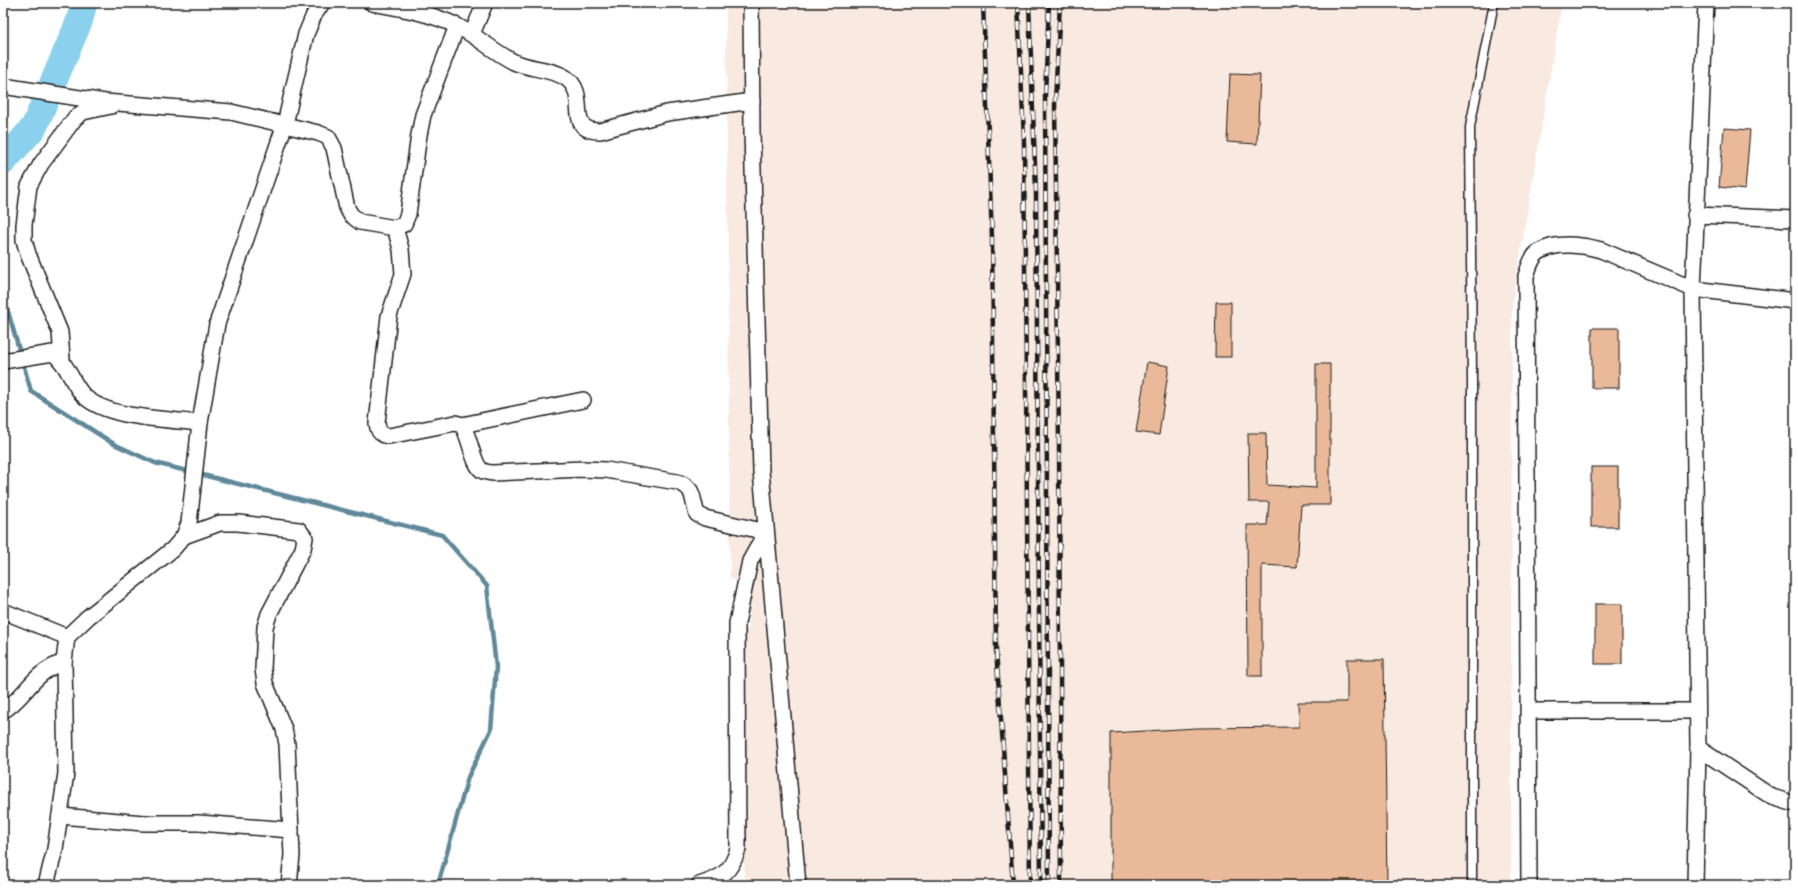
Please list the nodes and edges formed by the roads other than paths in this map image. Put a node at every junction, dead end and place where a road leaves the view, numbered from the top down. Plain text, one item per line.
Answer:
1 (322, 3) edge
2 (372, 3) edge
3 (485, 3) edge
4 (751, 3) edge
5 (1494, 3) edge
6 (1706, 3) edge
7 (457, 26) junction
8 (472, 34) junction
9 (3, 86) edge
10 (752, 101) junction
11 (122, 103) junction
12 (285, 124) junction
13 (1696, 215) junction
14 (1795, 219) edge
15 (395, 228) junction
16 (1693, 290) junction
17 (1795, 301) edge
18 (58, 356) junction
19 (3, 361) edge
20 (583, 400) dead end
21 (462, 425) junction
22 (200, 429) junction
23 (187, 529) junction
24 (766, 532) junction
25 (3, 610) edge
26 (67, 637) junction
27 (64, 662) junction
28 (3, 711) edge
29 (1529, 711) junction
30 (1697, 711) junction
31 (1698, 748) junction
32 (1795, 804) edge
33 (60, 816) junction
34 (291, 830) junction
35 (705, 884) edge
36 (46, 885) edge
37 (289, 885) edge
38 (798, 885) edge
39 (1472, 885) edge
40 (1529, 885) edge
41 (1695, 885) edge

1 - 12 street
2 - 7 street
3 - 8 street
4 - 10 street
5 - 39 lane
6 - 13 street
7 - 8 street
7 - 15 street
8 - 10 street
9 - 11 street
10 - 24 street
11 - 12 street
11 - 18 street
12 - 15 street
12 - 22 street
13 - 14 street
13 - 16 street
15 - 21 street
16 - 17 street
16 - 29 street
16 - 30 street
18 - 19 street
18 - 22 street
20 - 21 street
21 - 24 street
22 - 23 street
23 - 26 street
23 - 34 street
24 - 35 street
24 - 38 street
25 - 26 street
26 - 27 street
27 - 28 street
27 - 33 street
29 - 30 street
29 - 40 street
30 - 31 street
31 - 32 street
31 - 41 street
33 - 34 street
33 - 36 street
34 - 37 street

